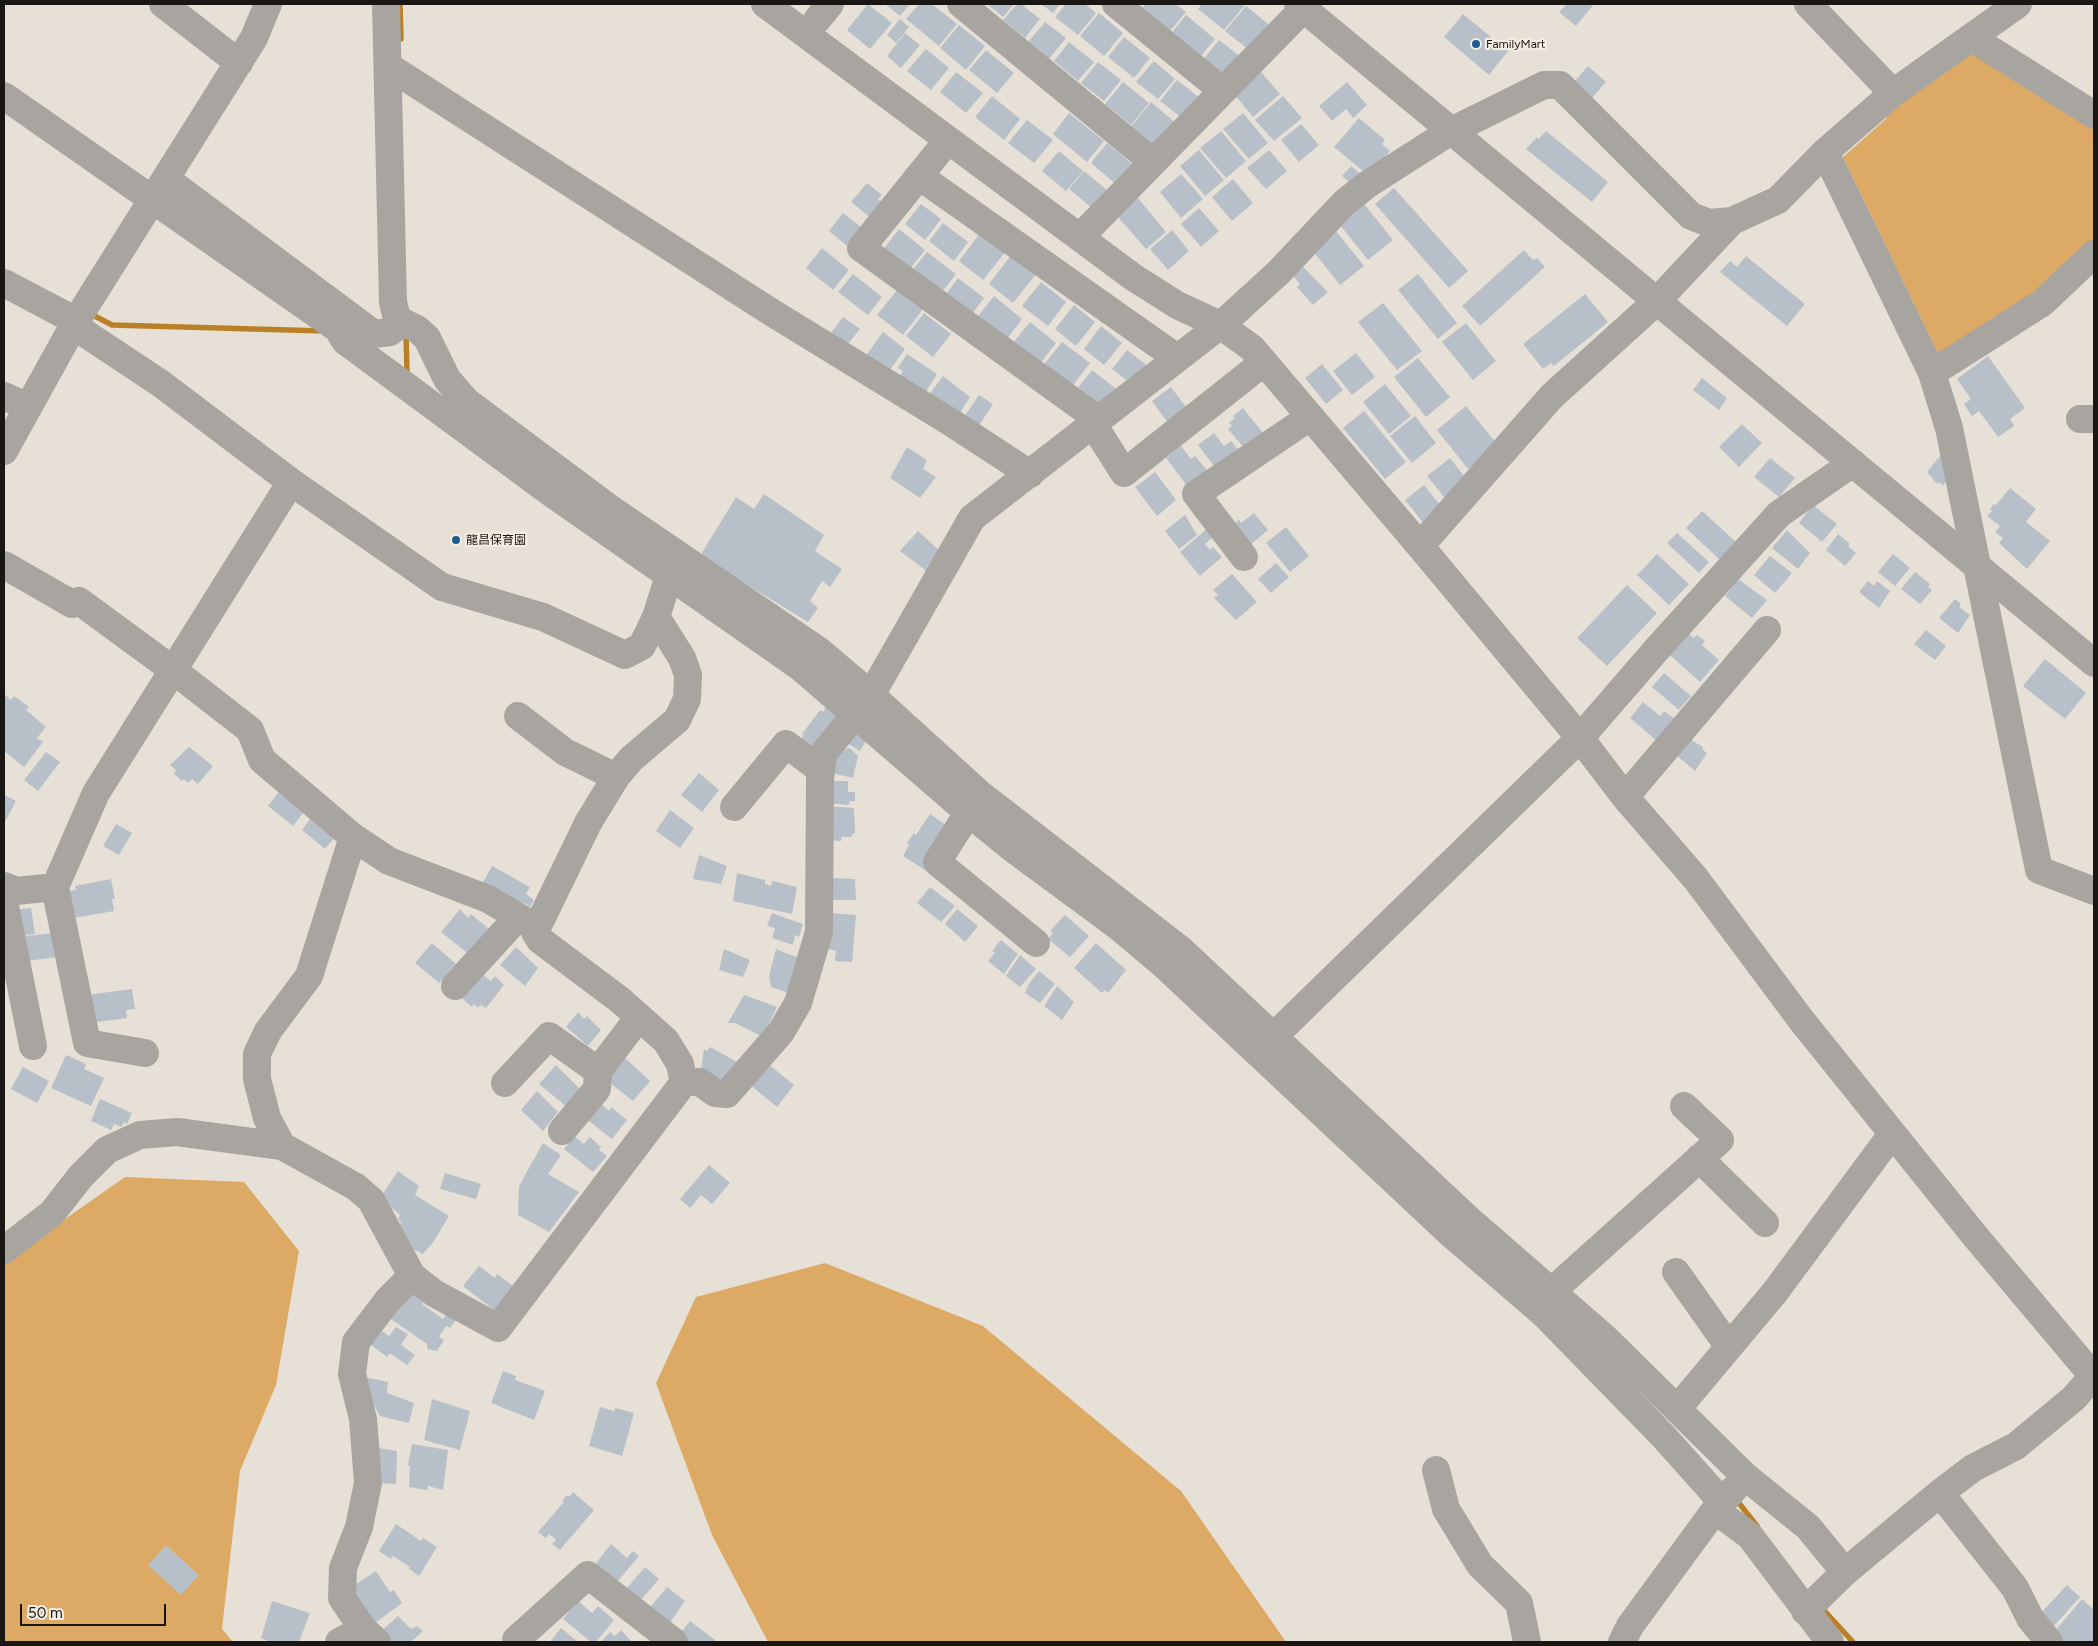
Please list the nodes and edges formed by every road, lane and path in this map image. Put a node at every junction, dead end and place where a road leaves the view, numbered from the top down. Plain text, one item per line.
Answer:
1 (163, 4) edge
2 (268, 4) edge
3 (386, 4) edge
4 (765, 4) edge
5 (961, 4) edge
6 (1116, 4) edge
7 (1808, 4) edge
8 (2018, 4) edge
9 (1303, 5) edge
10 (814, 9) edge
11 (1972, 38) junction
12 (239, 63) junction
13 (396, 72) junction
14 (1223, 91) junction
15 (1893, 93) junction
16 (4, 96) edge
17 (2094, 115) edge
18 (1451, 131) junction
19 (948, 140) junction
20 (1825, 152) junction
21 (1153, 162) junction
22 (919, 176) junction
23 (158, 190) junction
24 (1732, 220) junction
25 (1086, 231) junction
26 (2094, 254) edge
27 (1122, 268) junction
28 (4, 283) edge
29 (1657, 301) junction
30 (1096, 303) junction
31 (79, 317) junction
32 (1226, 320) junction
33 (403, 322) junction
34 (358, 339) junction
35 (1177, 358) junction
36 (1264, 362) junction
37 (1932, 373) junction
38 (4, 396) edge
39 (28, 407) junction
40 (1310, 417) junction
41 (1096, 422) junction
42 (4, 451) edge
43 (1853, 463) junction
44 (1030, 474) junction
45 (291, 482) junction
46 (1424, 542) junction
47 (1244, 558) dead end
48 (4, 565) edge
49 (1978, 566) junction
50 (675, 567) junction
51 (656, 617) junction
52 (1767, 630) dead end
53 (2094, 663) edge
54 (173, 670) junction
55 (863, 705) junction
56 (518, 716) dead end
57 (1584, 734) junction
58 (821, 770) junction
59 (616, 777) junction
60 (1630, 791) junction
61 (974, 804) junction
62 (734, 807) dead end
63 (353, 837) junction
64 (4, 886) edge
65 (55, 888) junction
66 (2094, 890) edge
67 (4, 901) edge
68 (527, 923) junction
69 (1036, 943) dead end
70 (1171, 956) junction
71 (456, 986) dead end
72 (639, 1017) junction
73 (1274, 1036) junction
74 (33, 1046) dead end
75 (145, 1053) dead end
76 (598, 1070) junction
77 (684, 1082) junction
78 (505, 1083) dead end
79 (1684, 1106) dead end
80 (562, 1131) dead end
81 (1892, 1134) junction
82 (282, 1146) junction
83 (1699, 1158) junction
84 (1765, 1223) dead end
85 (4, 1250) edge
86 (1676, 1272) dead end
87 (412, 1276) junction
88 (1552, 1291) junction
89 (1729, 1347) junction
90 (2094, 1376) edge
91 (1677, 1409) junction
92 (1436, 1470) dead end
93 (1940, 1493) junction
94 (1729, 1495) junction
95 (1845, 1572) junction
96 (1812, 1604) junction
97 (370, 1636) edge
98 (516, 1641) edge
99 (339, 1642) edge
100 (674, 1642) edge
101 (1527, 1642) edge
102 (1622, 1642) edge
103 (1830, 1642) edge
104 (2049, 1642) edge

1 - 12 street
2 - 12 street
3 - 13 street
4 - 19 street
5 - 21 street
6 - 14 street
7 - 15 street
8 - 11 street
9 - 14 street
9 - 18 street
10 - 25 street
11 - 15 street
11 - 17 street
12 - 23 street
13 - 33 street
13 - 44 street
14 - 21 street
15 - 20 street
16 - 23 street
18 - 24 street
18 - 29 street
18 - 32 street
19 - 22 street
19 - 25 street
20 - 24 street
20 - 37 street
21 - 25 street
22 - 30 street
22 - 41 street
23 - 31 street
23 - 34 street
23 - 34 street
24 - 29 street
25 - 27 street
25 - 32 street
26 - 37 street
27 - 30 street
27 - 32 street
28 - 31 street
29 - 43 street
29 - 46 street
30 - 35 street
31 - 39 street
31 - 45 street
32 - 35 street
32 - 36 street
33 - 34 street
33 - 50 street
34 - 50 street
35 - 41 street
36 - 40 street
36 - 41 street
37 - 49 street
38 - 39 street
39 - 42 street
40 - 46 street
40 - 47 street
41 - 44 street
43 - 49 street
43 - 57 street
44 - 55 street
45 - 51 street
45 - 54 street
46 - 57 street
48 - 54 street
49 - 53 street
49 - 66 street
50 - 51 street
50 - 55 street
51 - 59 street
52 - 60 street
54 - 63 street
54 - 65 street
55 - 58 street
55 - 61 street
56 - 59 street
57 - 60 street
57 - 73 street
58 - 62 street
58 - 77 street
59 - 68 street
60 - 81 street
61 - 69 street
61 - 70 street
63 - 68 street
63 - 82 street
64 - 65 street
65 - 75 street
67 - 74 street
68 - 71 street
68 - 72 street
70 - 73 street
70 - 94 street
72 - 76 street
72 - 77 street
73 - 88 street
76 - 78 street
76 - 80 street
77 - 87 street
79 - 83 street
81 - 89 street
81 - 90 street
82 - 85 street
82 - 87 street
83 - 84 street
83 - 88 street
86 - 89 street
87 - 97 street
88 - 91 street
89 - 91 street
90 - 93 street
91 - 94 street
92 - 101 street
93 - 95 street
93 - 104 street
94 - 95 street
94 - 96 street
94 - 102 street
95 - 96 street
96 - 103 street
97 - 99 street
98 - 100 street

